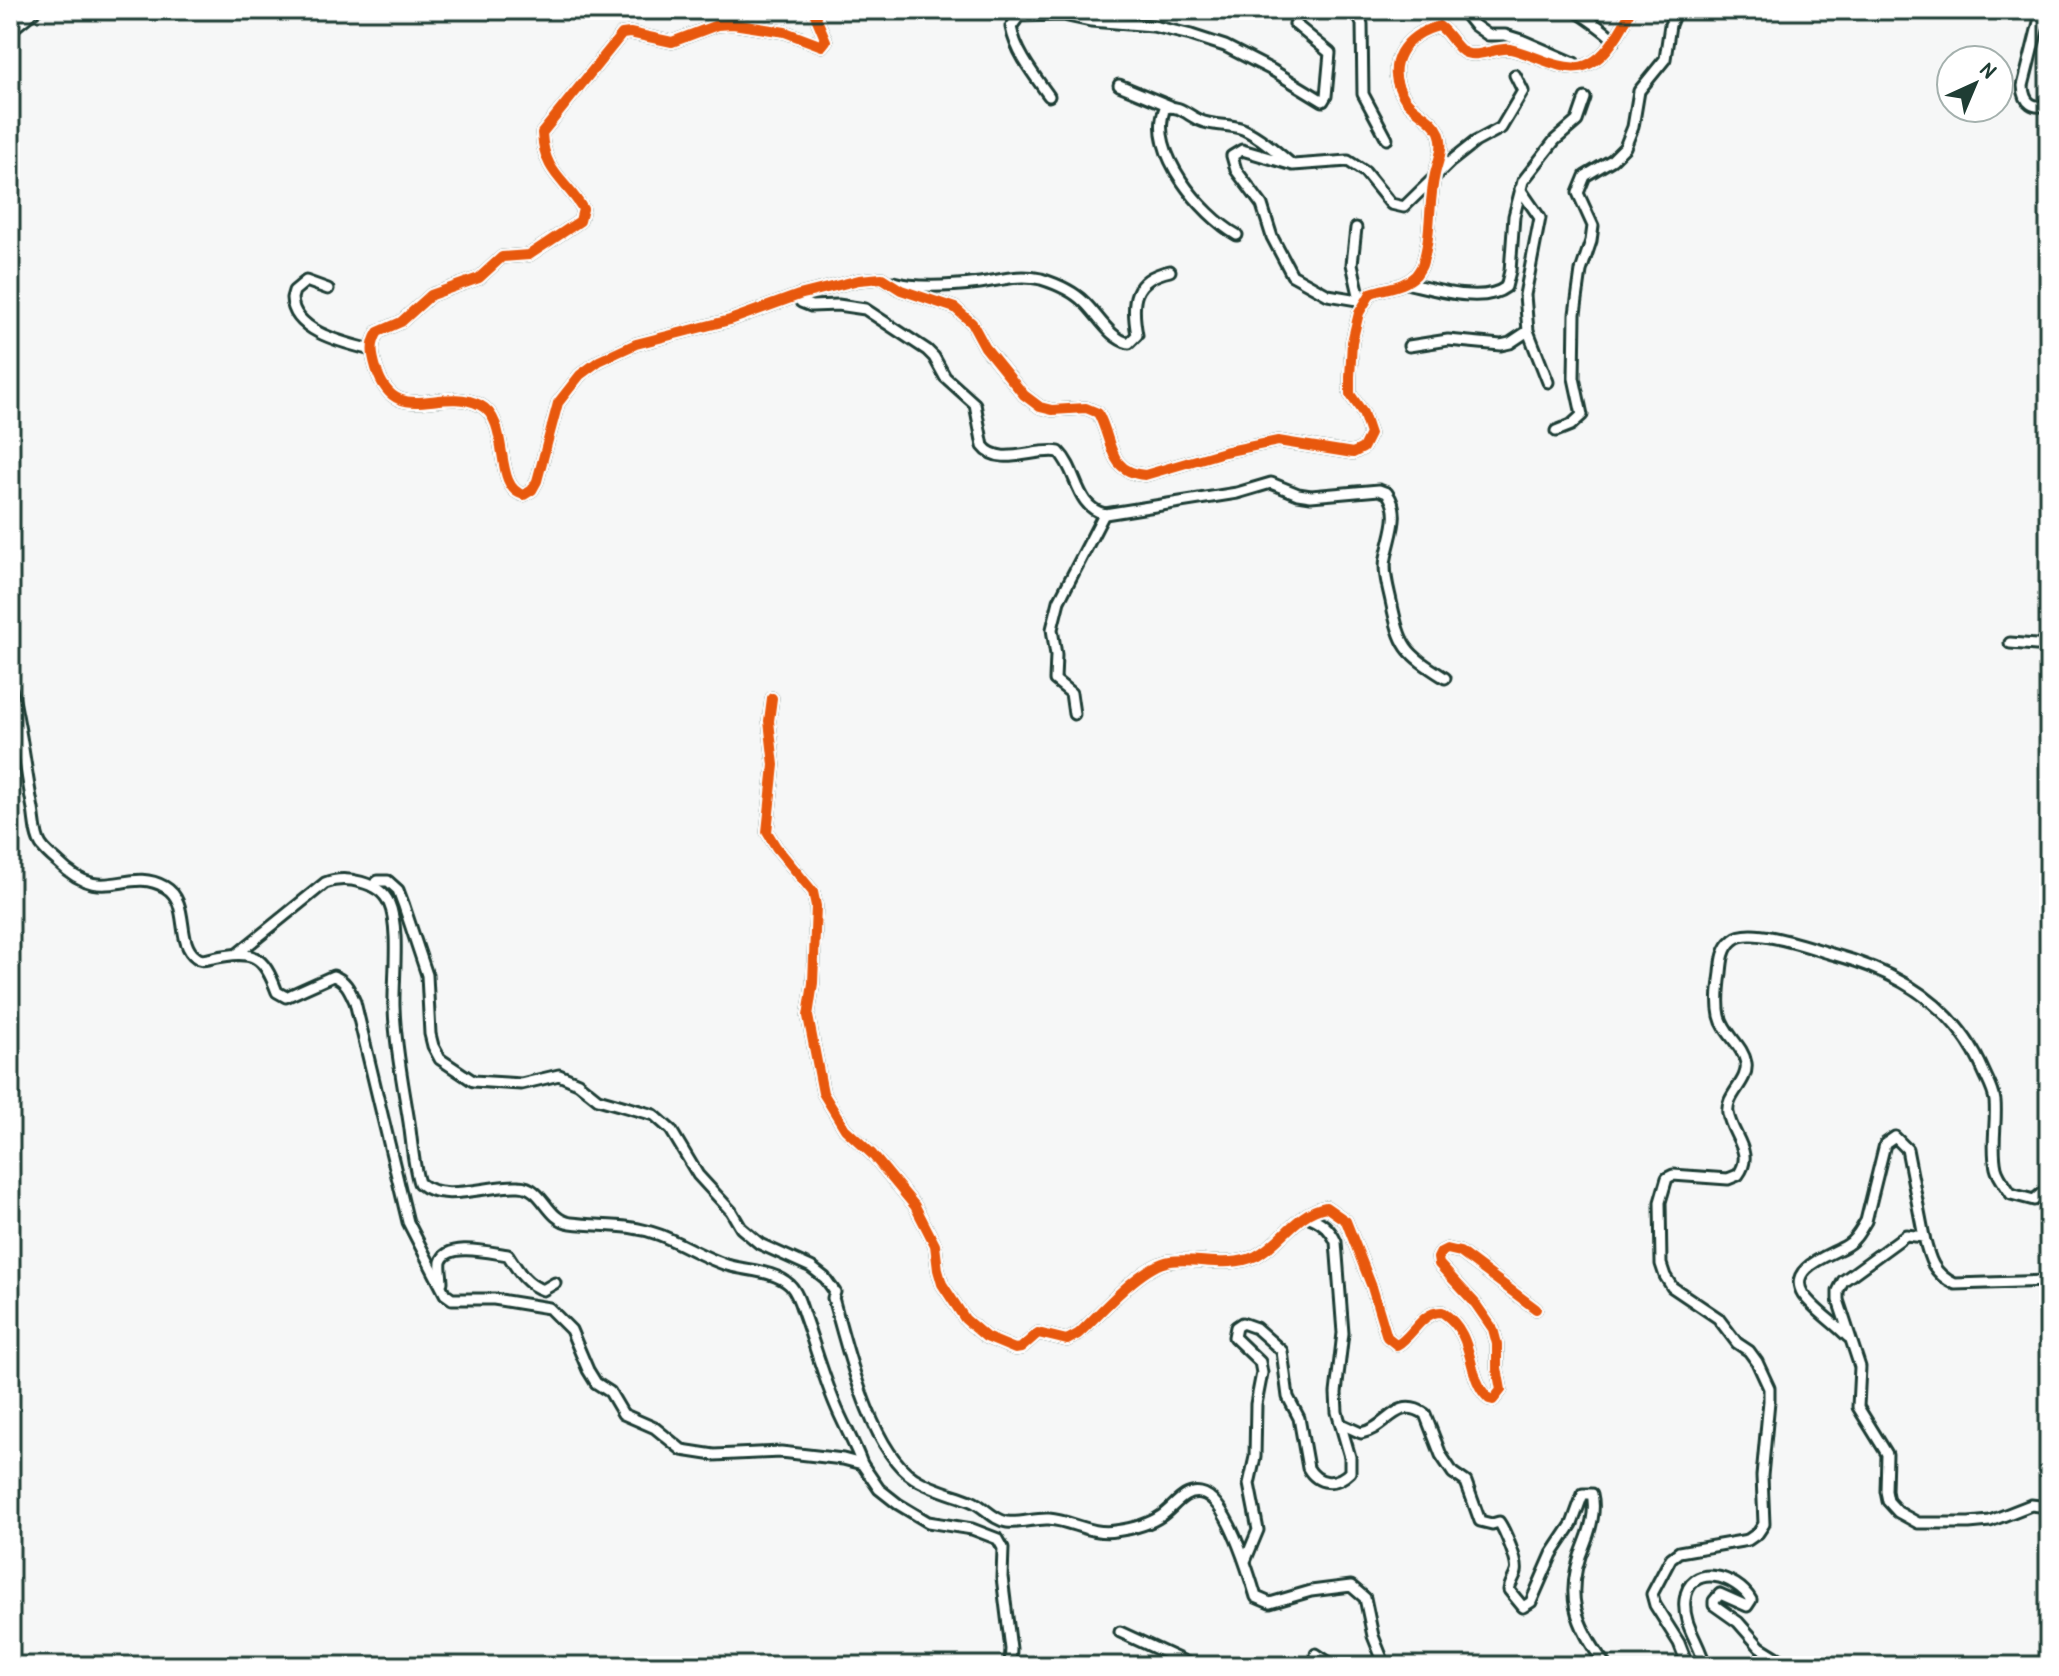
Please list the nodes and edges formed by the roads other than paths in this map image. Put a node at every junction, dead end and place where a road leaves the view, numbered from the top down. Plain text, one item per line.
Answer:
1 (36, 10) edge
2 (813, 10) edge
3 (1301, 10) edge
4 (1352, 10) edge
5 (1462, 10) edge
6 (1575, 10) edge
7 (1630, 10) edge
8 (1676, 10) edge
9 (2042, 10) edge
10 (10, 31) edge
11 (1614, 41) junction
12 (1584, 68) junction
13 (1515, 75) dead end
14 (1119, 85) dead end
15 (1049, 96) dead end
16 (1585, 98) dead end
17 (2049, 104) edge
18 (1170, 106) junction
19 (1387, 139) dead end
20 (1293, 165) junction
21 (1435, 175) junction
22 (1520, 189) junction
23 (1356, 228) dead end
24 (1237, 235) dead end
25 (1170, 271) dead end
26 (882, 278) junction
27 (1406, 283) junction
28 (328, 289) dead end
29 (799, 295) junction
30 (1362, 300) junction
31 (1528, 331) junction
32 (1409, 346) dead end
33 (372, 350) junction
34 (1548, 382) dead end
35 (1556, 431) dead end
36 (1104, 514) junction
37 (2010, 643) dead end
38 (2049, 646) edge
39 (1445, 678) dead end
40 (10, 684) edge
41 (772, 698) dead end
42 (1074, 714) dead end
43 (372, 886) junction
44 (237, 954) junction
45 (2049, 1174) edge
46 (1306, 1216) junction
47 (1924, 1237) junction
48 (2049, 1281) edge
49 (555, 1283) dead end
50 (442, 1285) junction
51 (1536, 1309) dead end
52 (1853, 1342) junction
53 (1341, 1424) junction
54 (862, 1464) junction
55 (2049, 1507) edge
56 (1246, 1559) junction
57 (1120, 1632) dead end
58 (1316, 1654) dead end
59 (1010, 1666) edge
60 (1194, 1666) edge
61 (1334, 1666) edge
62 (1385, 1666) edge
63 (1606, 1666) edge
64 (1688, 1666) edge
65 (1705, 1666) edge
66 (1803, 1666) edge

1 - 10 street
2 - 33 street
3 - 15 street
4 - 19 street
5 - 12 street
6 - 11 street
7 - 11 street
8 - 35 street
9 - 17 street
11 - 12 street
12 - 21 street
13 - 21 street
14 - 18 street
16 - 22 street
18 - 20 street
18 - 24 street
20 - 21 street
20 - 30 street
21 - 27 street
22 - 27 street
22 - 31 street
23 - 30 street
25 - 26 street
26 - 29 street
26 - 30 street
27 - 30 street
28 - 33 street
29 - 33 street
29 - 36 street
31 - 32 street
31 - 34 street
36 - 39 street
36 - 42 street
37 - 38 street
40 - 44 street
41 - 46 street
43 - 44 street
43 - 54 street
43 - 56 street
44 - 50 street
45 - 64 street
46 - 51 street
46 - 53 street
47 - 48 street
47 - 52 street
47 - 52 street
49 - 50 street
50 - 54 street
52 - 55 street
53 - 56 street
53 - 63 street
54 - 59 street
56 - 62 street
57 - 60 street
58 - 61 street
65 - 66 street

